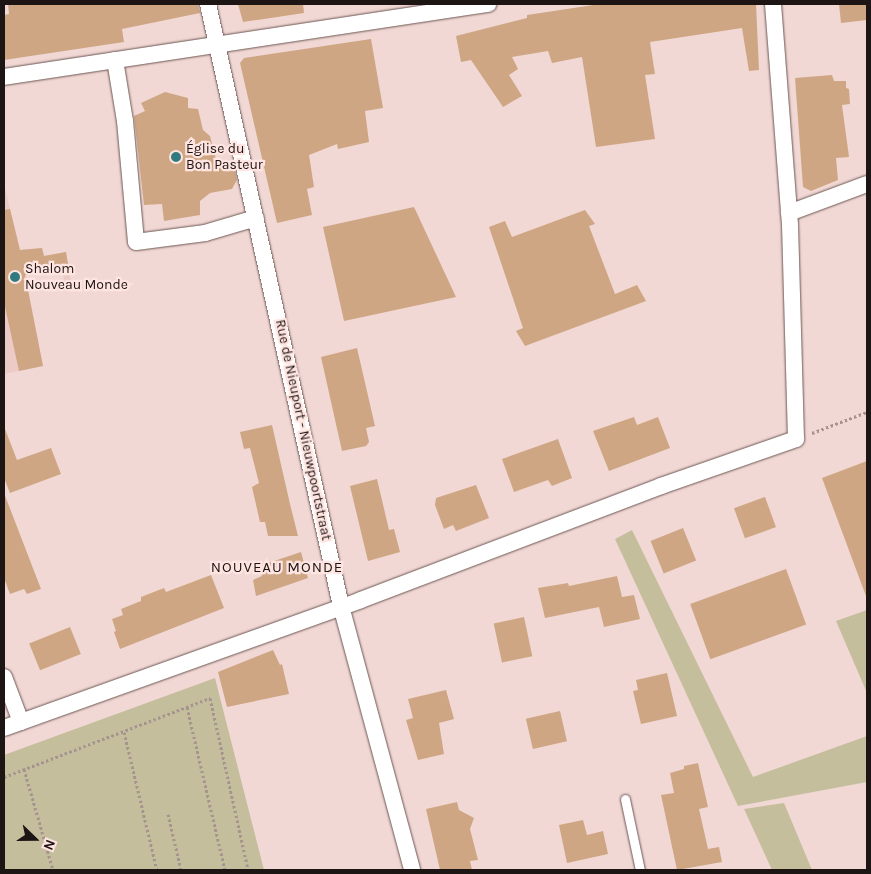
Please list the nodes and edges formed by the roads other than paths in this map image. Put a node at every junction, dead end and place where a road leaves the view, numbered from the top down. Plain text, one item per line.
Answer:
1 (208, 4) edge
2 (489, 4) edge
3 (773, 4) edge
4 (460, 6) edge
5 (217, 46) junction
6 (115, 60) junction
7 (4, 77) edge
8 (867, 184) edge
9 (789, 213) junction
10 (256, 218) junction
11 (341, 606) junction
12 (4, 677) edge
13 (21, 722) junction
14 (4, 728) edge
15 (625, 800) dead end
16 (412, 870) edge
17 (640, 870) edge

1 - 5 street, Rue de Nieuport - Nieuwpoortstraat
2 - 4 street
3 - 9 street
4 - 5 street
5 - 6 street
5 - 10 street, Rue de Nieuport - Nieuwpoortstraat
6 - 7 street
6 - 10 street
8 - 9 street
9 - 11 street
10 - 11 street, Rue de Nieuport - Nieuwpoortstraat
11 - 13 street
11 - 16 street, Rue de Nieuport - Nieuwpoortstraat
12 - 13 street
13 - 14 street
15 - 17 lane

